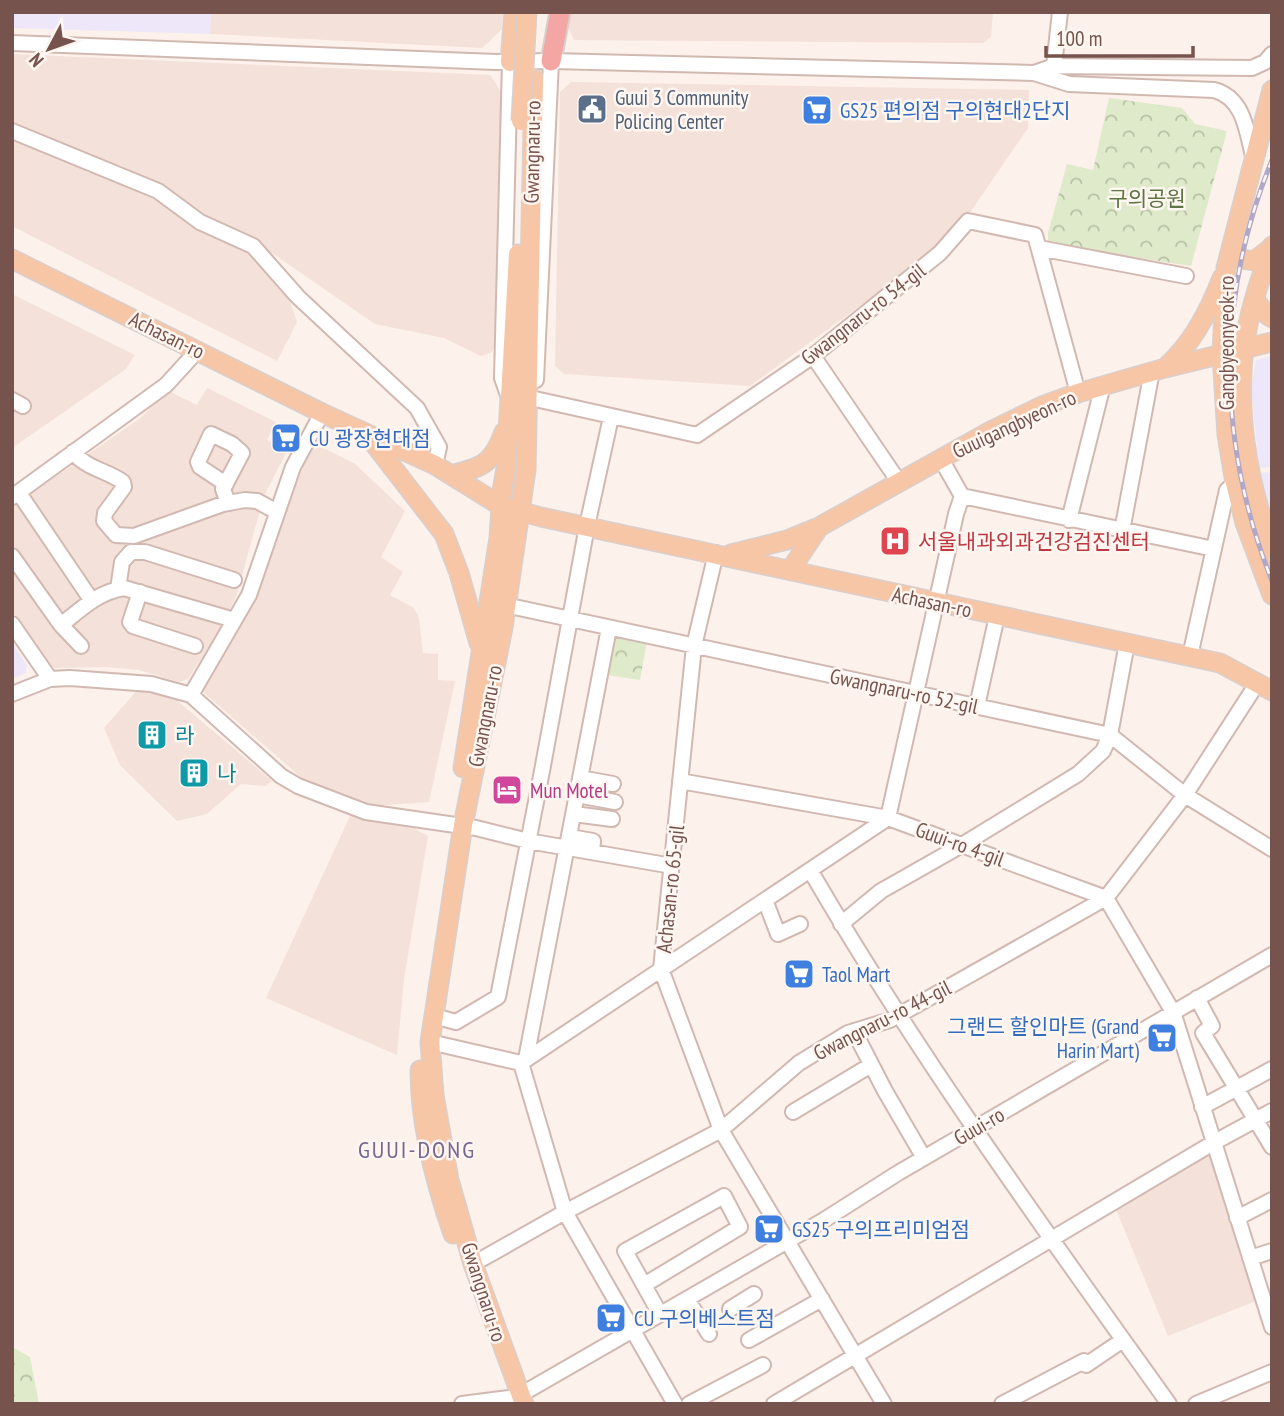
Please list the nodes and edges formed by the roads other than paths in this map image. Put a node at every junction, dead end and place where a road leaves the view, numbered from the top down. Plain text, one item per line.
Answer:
1 (514, 12) edge
2 (527, 12) edge
3 (536, 12) edge
4 (560, 12) edge
5 (1060, 12) edge
6 (12, 43) edge
7 (1272, 54) edge
8 (551, 61) junction
9 (510, 62) junction
10 (1054, 66) junction
11 (1034, 73) junction
12 (1272, 90) edge
13 (12, 131) edge
14 (1254, 161) junction
15 (1234, 240) junction
16 (1271, 247) edge
17 (1039, 248) junction
18 (12, 259) edge
19 (1226, 268) junction
20 (1185, 276) dead end
21 (1225, 303) junction
22 (1253, 306) junction
23 (1272, 317) edge
24 (1272, 342) edge
25 (1244, 349) junction
26 (198, 350) junction
27 (1222, 354) junction
28 (813, 356) junction
29 (1158, 369) junction
30 (1103, 385) junction
31 (1078, 393) junction
32 (535, 399) junction
33 (510, 401) junction
34 (322, 413) junction
35 (611, 417) junction
36 (517, 420) junction
37 (364, 431) junction
38 (527, 451) junction
39 (73, 452) junction
40 (941, 459) junction
41 (435, 465) junction
42 (451, 475) junction
43 (899, 482) junction
44 (1235, 483) junction
45 (226, 484) dead end
46 (15, 495) edge
47 (962, 496) junction
48 (494, 502) junction
49 (228, 503) junction
50 (277, 512) junction
51 (520, 512) junction
52 (1069, 520) junction
53 (587, 526) junction
54 (819, 527) junction
55 (1122, 531) junction
56 (1272, 548) edge
57 (1214, 550) junction
58 (722, 554) junction
59 (12, 556) edge
60 (791, 569) junction
61 (234, 580) dead end
62 (118, 589) junction
63 (140, 592) junction
64 (1272, 595) edge
65 (92, 601) junction
66 (936, 603) junction
67 (505, 605) junction
68 (997, 615) junction
69 (569, 619) junction
70 (234, 620) junction
71 (12, 624) edge
72 (61, 625) junction
73 (609, 628) junction
74 (1127, 643) junction
75 (80, 646) dead end
76 (195, 646) dead end
77 (694, 646) junction
78 (481, 651) junction
79 (1190, 656) junction
80 (50, 679) junction
81 (1265, 686) edge
82 (916, 693) junction
83 (12, 694) edge
84 (191, 695) junction
85 (977, 706) junction
86 (1110, 735) junction
87 (580, 778) junction
88 (680, 781) junction
89 (613, 783) dead end
90 (1185, 795) junction
91 (577, 796) junction
92 (615, 802) dead end
93 (574, 814) junction
94 (888, 818) junction
95 (611, 819) dead end
96 (459, 825) junction
97 (528, 841) junction
98 (569, 842) junction
99 (962, 845) junction
100 (1272, 849) edge
101 (672, 866) junction
102 (810, 870) junction
103 (1106, 898) junction
104 (765, 900) junction
105 (800, 924) dead end
106 (841, 924) junction
107 (1272, 955) edge
108 (662, 969) junction
109 (1197, 998) junction
110 (1173, 1012) junction
111 (434, 1016) junction
112 (898, 1016) junction
113 (855, 1031) junction
114 (430, 1042) junction
115 (523, 1061) junction
116 (871, 1065) junction
117 (1272, 1069) edge
118 (1237, 1089) junction
119 (1202, 1107) junction
120 (1272, 1111) edge
121 (793, 1112) dead end
122 (1255, 1120) junction
123 (720, 1130) junction
124 (973, 1130) junction
125 (1213, 1143) junction
126 (1272, 1147) edge
127 (924, 1158) junction
128 (1272, 1200) edge
129 (565, 1212) junction
130 (1237, 1218) junction
131 (1051, 1239) junction
132 (788, 1241) junction
133 (1272, 1251) edge
134 (1250, 1258) junction
135 (473, 1264) junction
136 (644, 1285) junction
137 (754, 1294) dead end
138 (687, 1299) junction
139 (822, 1299) junction
140 (730, 1309) dead end
141 (660, 1314) junction
142 (1272, 1326) edge
143 (632, 1331) junction
144 (709, 1334) dead end
145 (749, 1340) dead end
146 (1123, 1340) junction
147 (855, 1356) junction
148 (763, 1364) dead end
149 (1272, 1372) edge
150 (516, 1400) edge
151 (462, 1404) edge
152 (675, 1404) edge
153 (689, 1404) edge
154 (774, 1404) edge
155 (884, 1404) edge
156 (1002, 1404) edge
157 (1169, 1404) edge
158 (1196, 1404) edge

1 - 9 main road
2 - 33 main road, Gwangnaru-ro, bridge
3 - 36 main road, Gwangnaru-ro
4 - 8 highway
5 - 10 street
6 - 9 street
7 - 10 street
8 - 9 street
8 - 11 street
8 - 32 street
9 - 33 street
10 - 11 street
11 - 14 street
12 - 14 main road, Gangbyeonyeok-ro
13 - 41 street
14 - 15 main road, Gangbyeonyeok-ro
15 - 16 main road
15 - 19 main road, Gangbyeonyeok-ro
16 - 22 main road, Gangbyeonyeok-ro
17 - 20 street
17 - 28 street, Gwangnaru-ro 54-gil
17 - 31 street
18 - 26 main road, Achasan-ro
19 - 21 main road, Gangbyeonyeok-ro
19 - 29 main road
21 - 22 main road
21 - 27 main road, Gangbyeonyeok-ro
22 - 23 main road
22 - 25 main road, Gangbyeonyeok-ro
24 - 25 main road, Guuigangbyeon-ro
25 - 27 main road, Guuigangbyeon-ro
25 - 56 main road, Gangbyeonyeok-ro
26 - 34 main road, Achasan-ro
26 - 39 street
27 - 29 main road, Guuigangbyeon-ro
27 - 44 main road, Gangbyeonyeok-ro
28 - 35 street, Gwangnaru-ro 54-gil
28 - 43 street
29 - 30 main road, Guuigangbyeon-ro
29 - 55 street
30 - 31 main road, Guuigangbyeon-ro
30 - 52 street
31 - 40 main road, Guuigangbyeon-ro
32 - 35 street, Gwangnaru-ro 54-gil
32 - 38 street
33 - 36 main road, Gwangnaru-ro
34 - 37 main road, Achasan-ro
34 - 50 street
35 - 53 street
36 - 38 main road, Gwangnaru-ro
36 - 42 main road
36 - 48 main road, Gwangnaru-ro
37 - 41 main road, Achasan-ro
37 - 78 main road
38 - 51 main road, Gwangnaru-ro
39 - 46 street
39 - 49 street
40 - 43 main road, Guuigangbyeon-ro
40 - 47 street
41 - 42 main road, Achasan-ro
42 - 48 main road, Achasan-ro
43 - 54 main road, Guuigangbyeon-ro
44 - 57 street
44 - 64 main road, Gangbyeonyeok-ro
45 - 49 street
46 - 65 street
47 - 52 street
47 - 66 street
48 - 51 main road, Achasan-ro
48 - 78 main road, Gwangnaru-ro
49 - 50 street
50 - 70 street
51 - 53 main road, Achasan-ro
51 - 67 main road, Gwangnaru-ro
52 - 55 street
53 - 58 main road, Achasan-ro
53 - 69 street
54 - 58 main road
54 - 60 main road, Guuigangbyeon-ro
55 - 57 street
57 - 79 street
58 - 60 main road, Achasan-ro
58 - 77 street, Achasan-ro 65-gil
59 - 72 street
60 - 66 main road, Achasan-ro
61 - 62 street
62 - 63 street
62 - 65 street
63 - 70 street
63 - 76 street
65 - 72 street
66 - 68 main road, Achasan-ro
66 - 82 street
67 - 69 street, Gwangnaru-ro 52-gil
67 - 96 main road, Gwangnaru-ro
68 - 74 main road, Achasan-ro
68 - 85 street
69 - 73 street, Gwangnaru-ro 52-gil
69 - 97 street
70 - 84 street
71 - 80 street
72 - 75 street
73 - 77 street, Gwangnaru-ro 52-gil
73 - 87 street
74 - 79 main road, Achasan-ro
74 - 86 street
77 - 82 street, Gwangnaru-ro 52-gil
77 - 88 street, Achasan-ro 65-gil
78 - 96 main road, Gwangnaru-ro
79 - 81 main road, Achasan-ro
80 - 83 street
80 - 84 street
81 - 90 street, Gwangnaru-ro 44-gil
82 - 85 street, Gwangnaru-ro 52-gil
82 - 94 street
84 - 96 street
85 - 86 street, Gwangnaru-ro 52-gil
86 - 90 street, Gwangnaru-ro 52-gil
86 - 99 street
87 - 89 street
87 - 91 street
88 - 94 street, Guui-ro 4-gil
88 - 101 street, Achasan-ro 65-gil
90 - 100 street, Gwangnaru-ro 52-gil
90 - 103 street, Gwangnaru-ro 44-gil
91 - 92 street
91 - 93 street
93 - 95 street
93 - 98 street
94 - 99 street, Guui-ro 4-gil
94 - 102 street
96 - 97 street
96 - 111 main road, Gwangnaru-ro
96 - 150 main road, Gwangnaru-ro
97 - 98 street
97 - 111 street
98 - 101 street
98 - 115 street
99 - 103 street, Guui-ro 4-gil
99 - 106 street
101 - 108 street, Achasan-ro 65-gil
102 - 104 street
102 - 106 street
103 - 110 street
103 - 112 street, Gwangnaru-ro 44-gil
104 - 105 street
104 - 108 street
106 - 112 street
107 - 109 street, Guui-ro
108 - 115 street
108 - 123 street, Achasan-ro 65-gil
109 - 110 street, Guui-ro
109 - 118 street
110 - 119 street
110 - 124 street, Guui-ro
111 - 114 main road, Gwangnaru-ro
112 - 113 street, Gwangnaru-ro 44-gil
112 - 124 street
113 - 116 street
113 - 123 street, Gwangnaru-ro 44-gil
114 - 115 street
114 - 135 main road, Gwangnaru-ro
115 - 129 street
116 - 121 street
116 - 127 street
117 - 118 street
118 - 119 street
118 - 122 street
119 - 125 street
120 - 122 street
122 - 125 street
122 - 126 street
123 - 129 street, Gwangnaru-ro 44-gil
123 - 132 street, Achasan-ro 65-gil
124 - 127 street, Guui-ro
124 - 131 street
125 - 130 street
125 - 131 street
127 - 132 street, Guui-ro
128 - 130 street
129 - 135 street, Gwangnaru-ro 44-gil
129 - 143 street
130 - 134 street
131 - 146 street
131 - 147 street
132 - 138 street, Guui-ro
132 - 139 street, Achasan-ro 65-gil
133 - 134 street
134 - 142 street
135 - 150 main road, Gwangnaru-ro
136 - 136 street
136 - 141 street
137 - 140 street
138 - 141 street, Guui-ro
138 - 144 street
139 - 145 street
139 - 147 street, Achasan-ro 65-gil
141 - 143 street, Guui-ro
143 - 150 street, Guui-ro
143 - 152 street
146 - 156 street
146 - 157 street
147 - 154 street
147 - 155 street, Achasan-ro 65-gil
148 - 153 street
149 - 158 street
150 - 151 street

